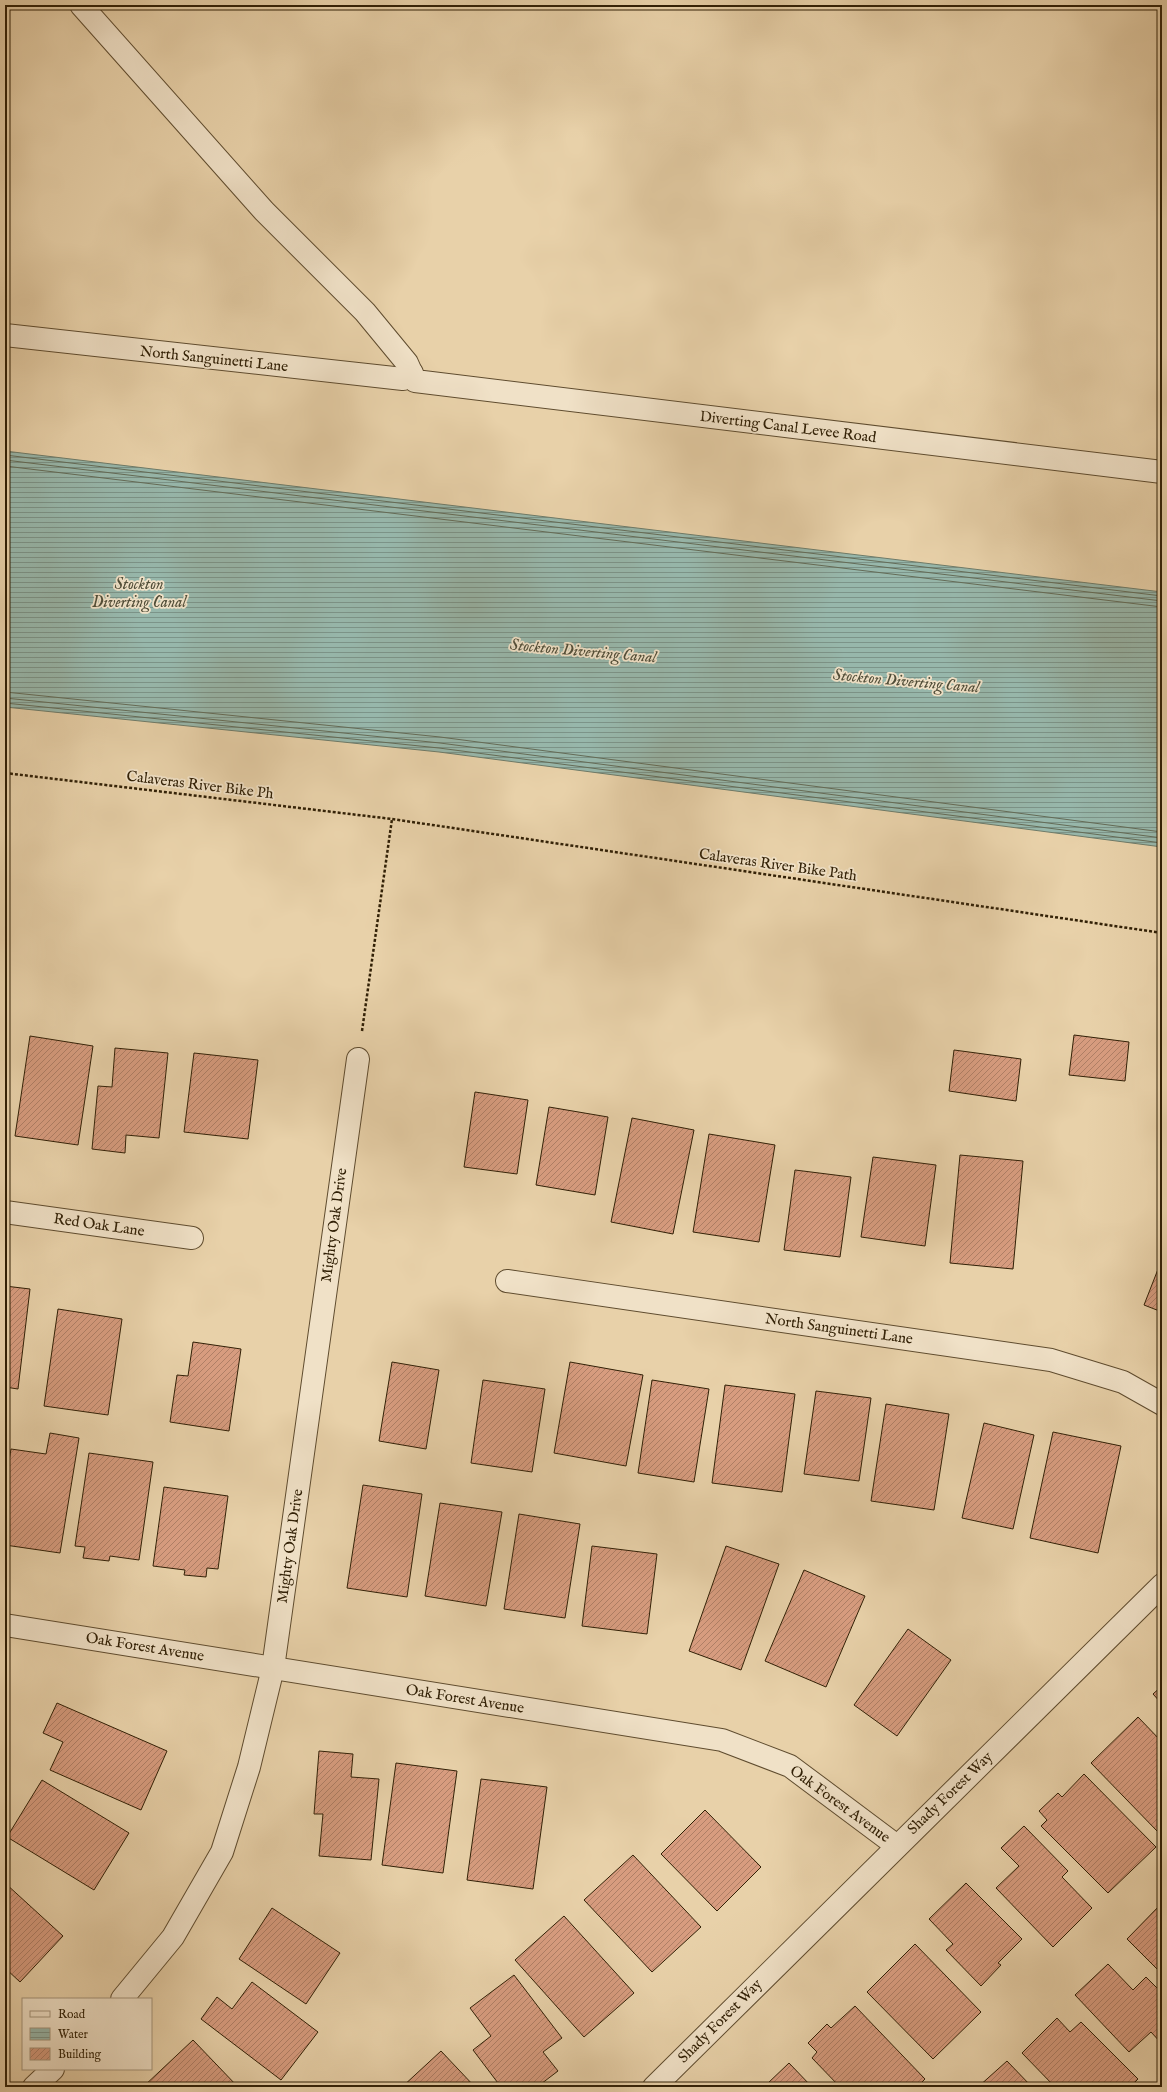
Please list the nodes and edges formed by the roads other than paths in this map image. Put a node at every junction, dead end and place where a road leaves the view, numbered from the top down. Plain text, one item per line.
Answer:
1 (81, 5) edge
2 (5, 335) edge
3 (413, 377) junction
4 (1162, 472) edge
5 (358, 1059) road end
6 (5, 1212) edge
7 (192, 1238) dead end
8 (508, 1281) dead end
9 (1162, 1404) edge
10 (1162, 1585) edge
11 (5, 1625) edge
12 (273, 1668) junction
13 (896, 1846) junction
14 (123, 1998) edge
15 (52, 2070) edge
16 (34, 2087) edge
17 (654, 2087) edge

1 - 3 street
2 - 3 street, North Sanguinetti Lane
3 - 4 street, Diverting Canal Levee Road
5 - 12 street, Mighty Oak Drive
6 - 7 street, Red Oak Lane
8 - 9 street, North Sanguinetti Lane
10 - 13 street, Shady Forest Way
11 - 12 street, Oak Forest Avenue
12 - 13 street, Oak Forest Avenue
12 - 14 street, Mighty Oak Drive
13 - 17 street, Shady Forest Way
15 - 16 street

